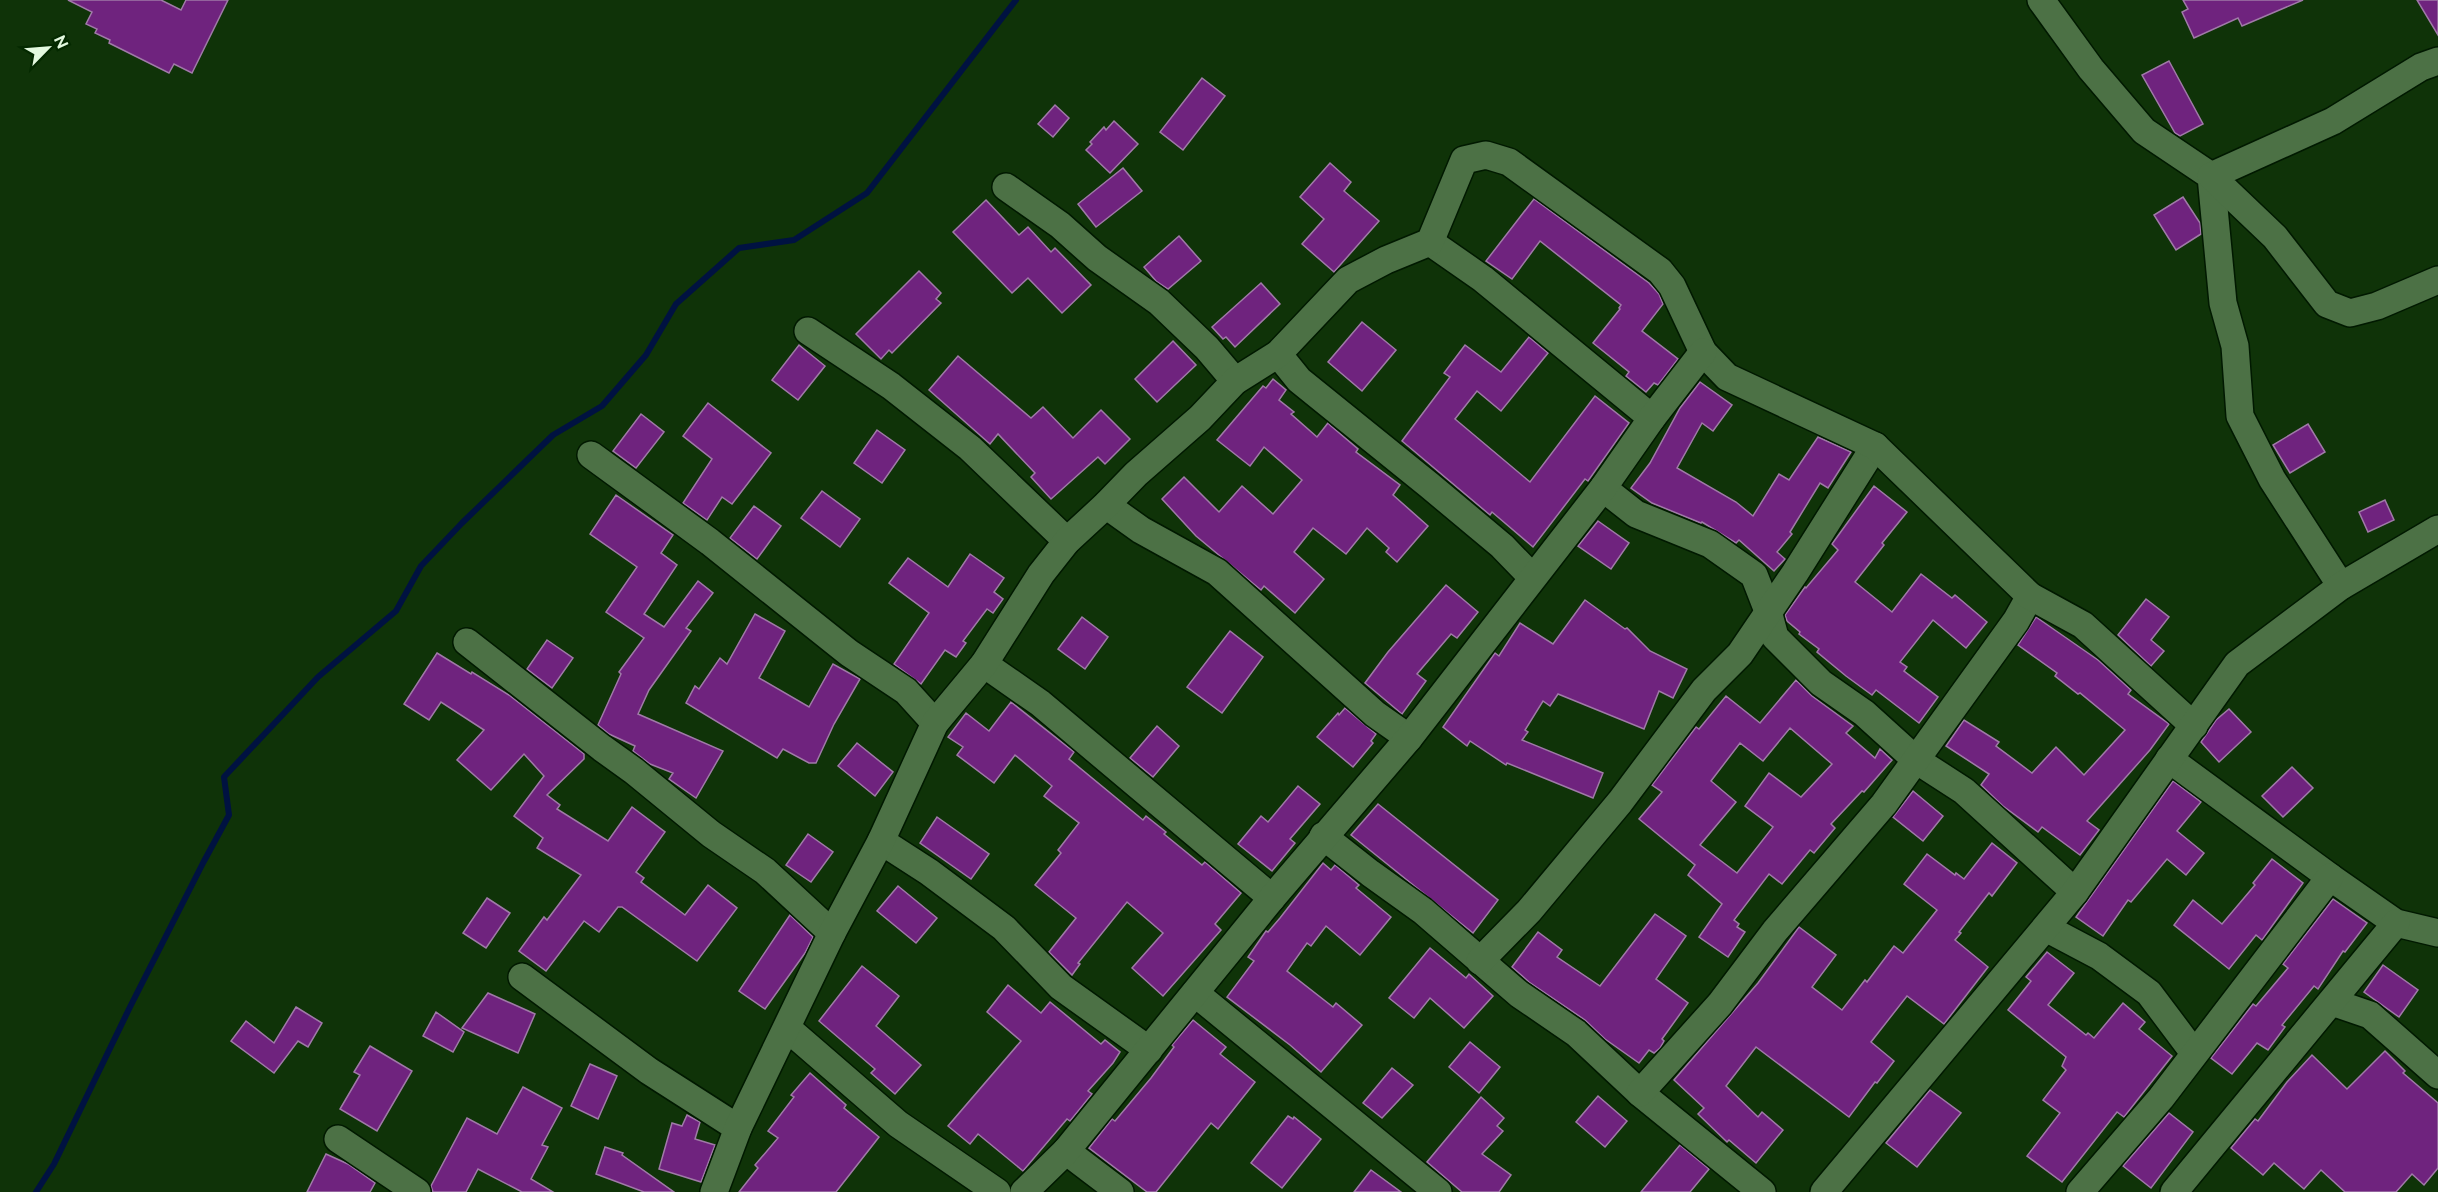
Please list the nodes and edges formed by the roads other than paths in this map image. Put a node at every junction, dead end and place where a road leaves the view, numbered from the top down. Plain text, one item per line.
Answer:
1 (2045, 1) edge
2 (2438, 61) edge
3 (2211, 176) junction
4 (1006, 187) dead end
5 (1430, 242) junction
6 (2438, 279) edge
7 (808, 331) dead end
8 (1703, 352) junction
9 (1278, 354) junction
10 (1235, 381) junction
11 (1652, 418) junction
12 (1875, 446) junction
13 (591, 455) dead end
14 (1603, 488) junction
15 (1106, 505) junction
16 (2438, 529) edge
17 (1067, 541) junction
18 (1533, 577) junction
19 (2341, 586) junction
20 (2030, 596) junction
21 (1768, 611) junction
22 (467, 642) dead end
23 (984, 664) junction
24 (935, 723) junction
25 (2194, 726) junction
26 (1409, 738) junction
27 (2169, 759) junction
28 (1916, 760) junction
29 (1323, 836) junction
30 (881, 841) junction
31 (2330, 877) junction
32 (2075, 892) junction
33 (1272, 898) junction
34 (2396, 922) junction
35 (2046, 928) junction
36 (832, 933) junction
37 (2438, 933) edge
38 (1480, 961) junction
39 (522, 977) dead end
40 (1195, 993) junction
41 (2332, 1002) junction
42 (787, 1028) junction
43 (1149, 1050) junction
44 (2194, 1053) junction
45 (2438, 1075) edge
46 (1640, 1093) junction
47 (738, 1128) junction
48 (338, 1139) dead end
49 (1066, 1151) junction
50 (417, 1192) edge
51 (714, 1192) edge
52 (997, 1192) edge
53 (1024, 1192) edge
54 (1120, 1192) edge
55 (1438, 1192) edge
56 (1762, 1192) edge
57 (1824, 1192) edge
58 (2080, 1192) edge
59 (2174, 1192) edge

1 - 3 street
2 - 3 street
3 - 6 street
3 - 19 street
4 - 10 street
5 - 8 street
5 - 9 street
5 - 11 street
7 - 17 street
8 - 11 street
8 - 12 street
9 - 10 street
9 - 18 street
10 - 15 street
11 - 14 street
12 - 20 street
12 - 21 street
13 - 24 street
14 - 18 street
14 - 21 street
15 - 17 street
15 - 26 street
16 - 19 street
17 - 23 street
18 - 26 street
19 - 25 street
20 - 25 street
20 - 28 street
21 - 28 street
21 - 38 street
22 - 36 street
23 - 24 street
23 - 33 street
24 - 30 street
25 - 27 street
26 - 29 street
27 - 31 street
27 - 32 street
28 - 32 street
28 - 46 street
29 - 33 street
29 - 38 street
30 - 36 street
30 - 43 street
31 - 34 street
31 - 44 street
32 - 35 street
33 - 40 street
34 - 37 street
34 - 41 street
35 - 44 street
35 - 57 street
36 - 42 street
38 - 46 street
39 - 47 street
40 - 43 street
40 - 55 street
41 - 45 street
41 - 59 street
42 - 47 street
42 - 52 street
43 - 49 street
44 - 58 street
46 - 56 street
47 - 51 street
48 - 50 street
49 - 53 street
49 - 54 street

